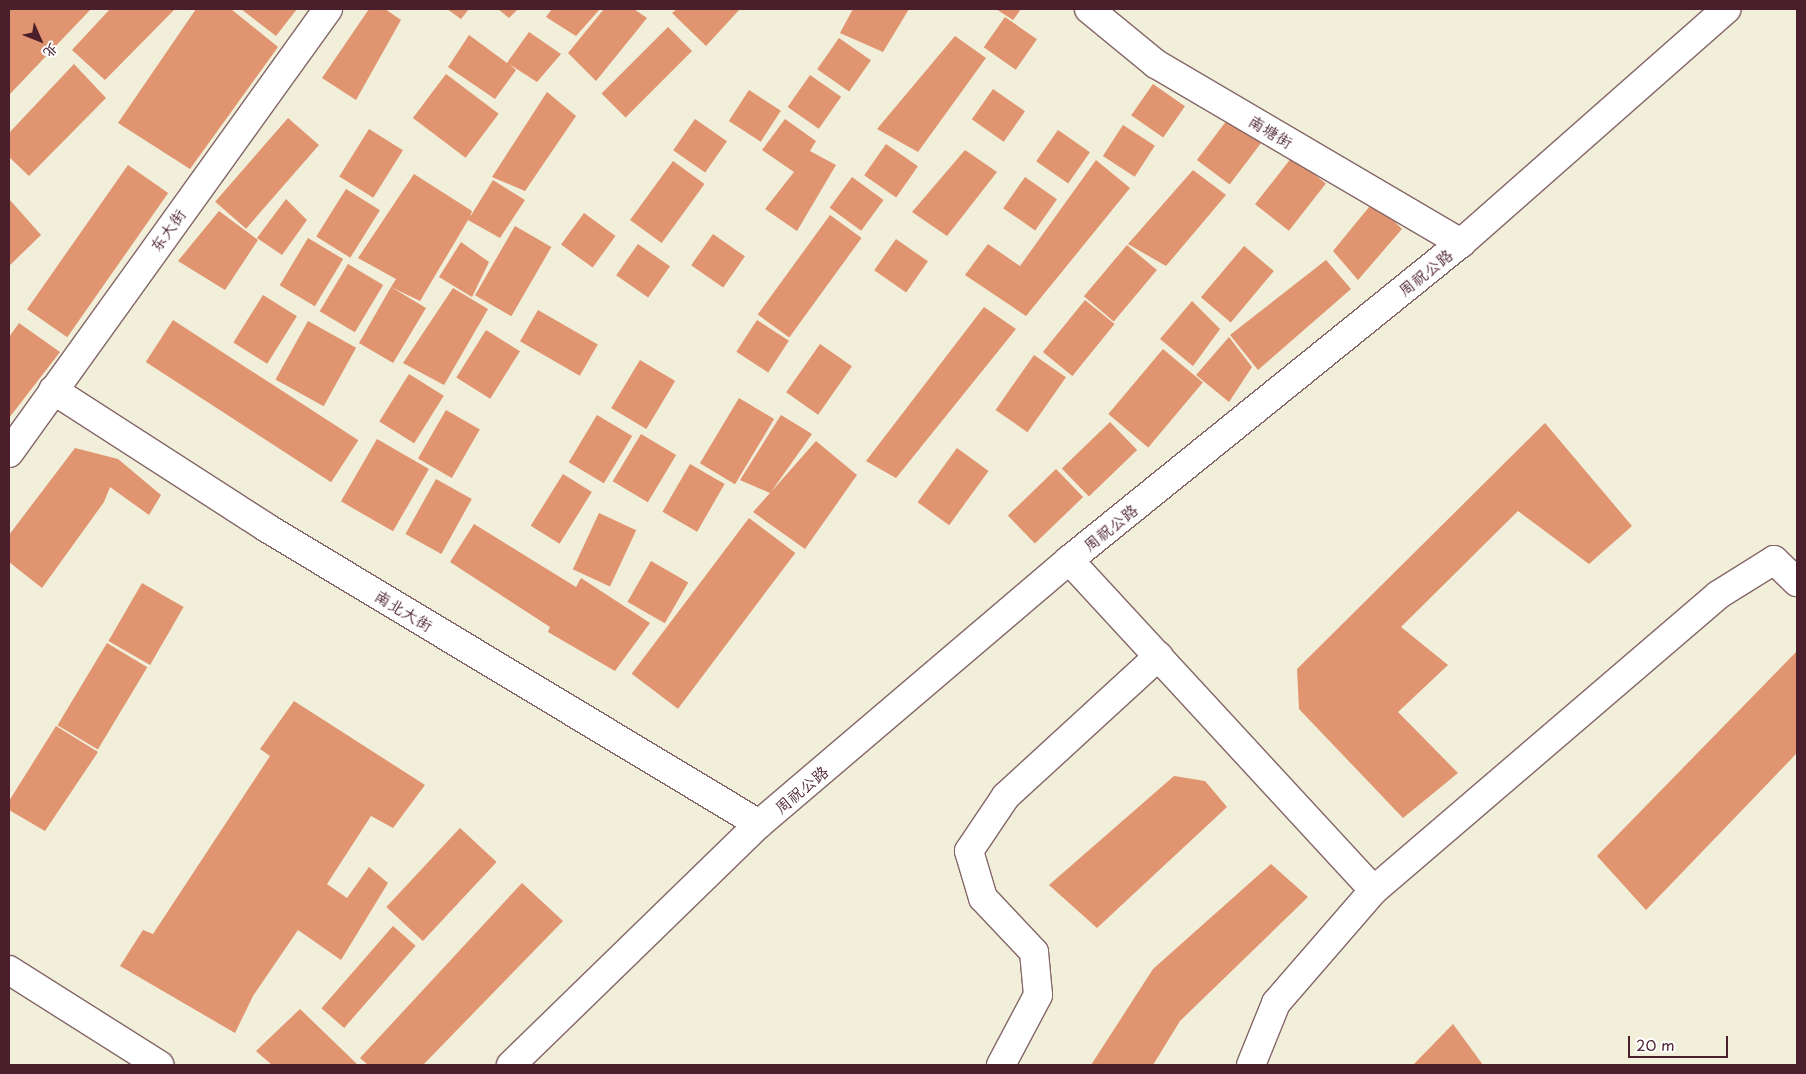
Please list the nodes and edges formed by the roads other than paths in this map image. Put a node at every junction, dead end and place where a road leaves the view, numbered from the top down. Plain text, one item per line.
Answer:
1 (328, 9) edge
2 (1089, 9) edge
3 (1726, 9) edge
4 (1461, 243) junction
5 (53, 390) junction
6 (9, 453) edge
7 (1069, 560) junction
8 (1797, 582) edge
9 (1159, 656) junction
10 (759, 824) junction
11 (1374, 890) junction
12 (9, 970) edge
13 (159, 1065) edge
14 (511, 1065) edge
15 (1001, 1065) edge
16 (1251, 1065) edge

1 - 5 street, 东大街
2 - 4 street, 南塘街
3 - 4 street, 周祝公路
4 - 7 street, 周祝公路
5 - 6 street, 东大街
5 - 10 street, 南北大街
7 - 9 street
7 - 10 street, 周祝公路
8 - 11 street
9 - 11 street
9 - 15 street
10 - 14 street, 周祝公路
11 - 16 street
12 - 13 street

